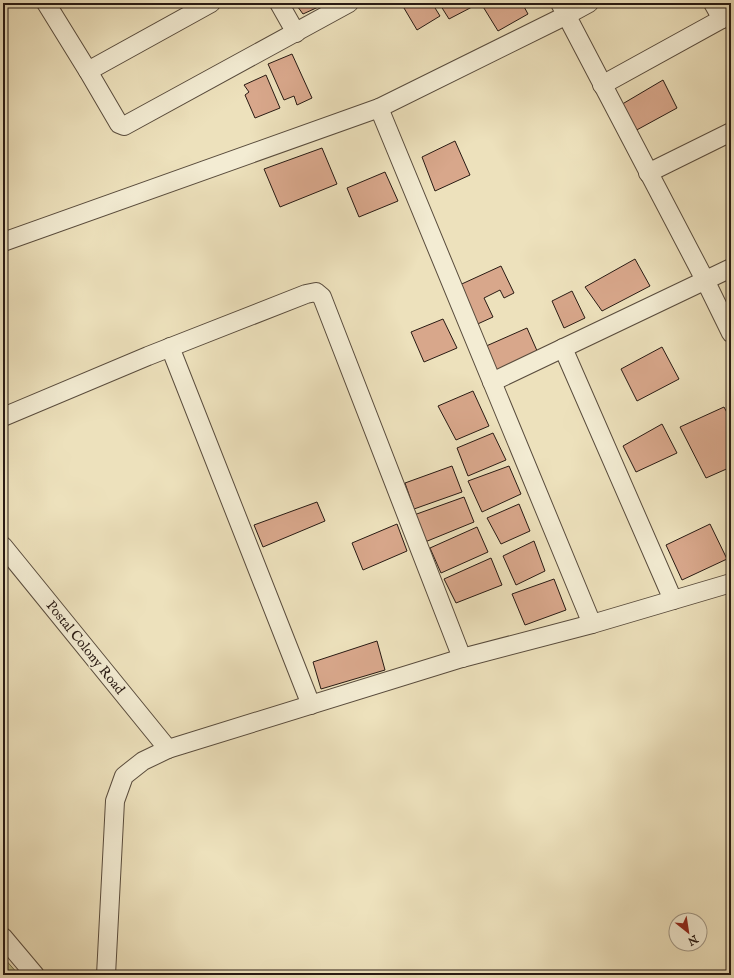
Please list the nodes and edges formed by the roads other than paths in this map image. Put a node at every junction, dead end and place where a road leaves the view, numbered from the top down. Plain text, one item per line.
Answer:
1 (46, 3) edge
2 (211, 3) edge
3 (279, 3) edge
4 (350, 3) edge
5 (589, 3) edge
6 (713, 3) edge
7 (563, 9) edge
8 (726, 16) edge
9 (296, 33) junction
10 (88, 71) junction
11 (602, 85) junction
12 (378, 108) junction
13 (731, 132) edge
14 (648, 173) junction
15 (3, 242) edge
16 (731, 268) edge
17 (705, 280) junction
18 (731, 333) edge
19 (170, 347) junction
20 (562, 348) junction
21 (492, 382) junction
22 (3, 417) edge
23 (3, 546) edge
24 (731, 583) edge
25 (674, 600) junction
26 (592, 624) junction
27 (462, 658) junction
28 (311, 705) junction
29 (168, 749) junction
30 (3, 937) edge
31 (35, 975) edge
32 (106, 975) edge

1 - 10 street
2 - 10 street
3 - 9 street
4 - 9 street
5 - 7 street
6 - 8 street
7 - 11 street
7 - 12 street
8 - 11 street
9 - 10 street
11 - 14 street
12 - 15 street
12 - 21 street
13 - 14 street
14 - 17 street
16 - 17 street
17 - 18 street
17 - 20 street
19 - 22 street
19 - 27 street
19 - 28 street
20 - 21 street
20 - 25 street
21 - 26 street
23 - 29 street, Postal Colony Road
24 - 25 street
25 - 26 street
26 - 27 street
27 - 28 street
28 - 29 street
29 - 32 street
30 - 31 street

